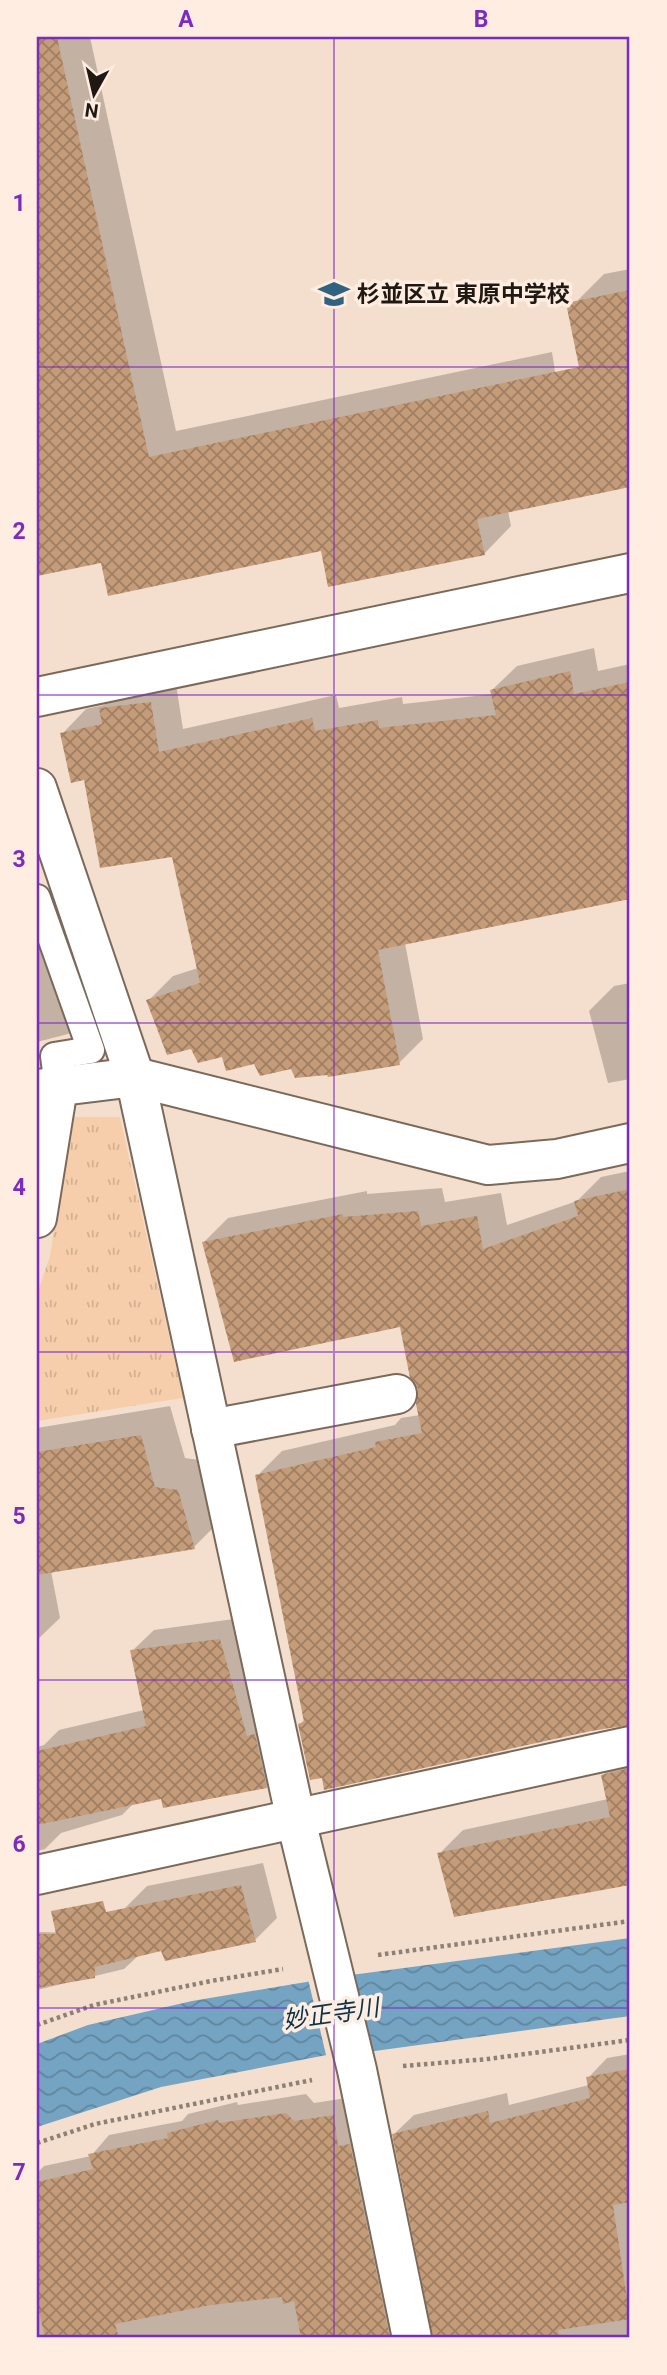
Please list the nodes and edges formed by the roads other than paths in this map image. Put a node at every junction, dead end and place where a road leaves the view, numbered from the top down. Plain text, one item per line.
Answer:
1 (630, 573) edge
2 (37, 697) edge
3 (37, 788) edge
4 (37, 898) edge
5 (135, 1077) junction
6 (48, 1088) edge
7 (630, 1143) edge
8 (37, 1218) edge
9 (397, 1394) dead end
10 (211, 1429) junction
11 (630, 1746) edge
12 (296, 1820) junction
13 (37, 1875) edge
14 (412, 2338) edge

1 - 2 street
3 - 5 street
4 - 6 lane
5 - 6 street
5 - 7 street
5 - 10 street
6 - 8 street
9 - 10 street
10 - 12 street
11 - 12 street
12 - 13 street
12 - 14 street

